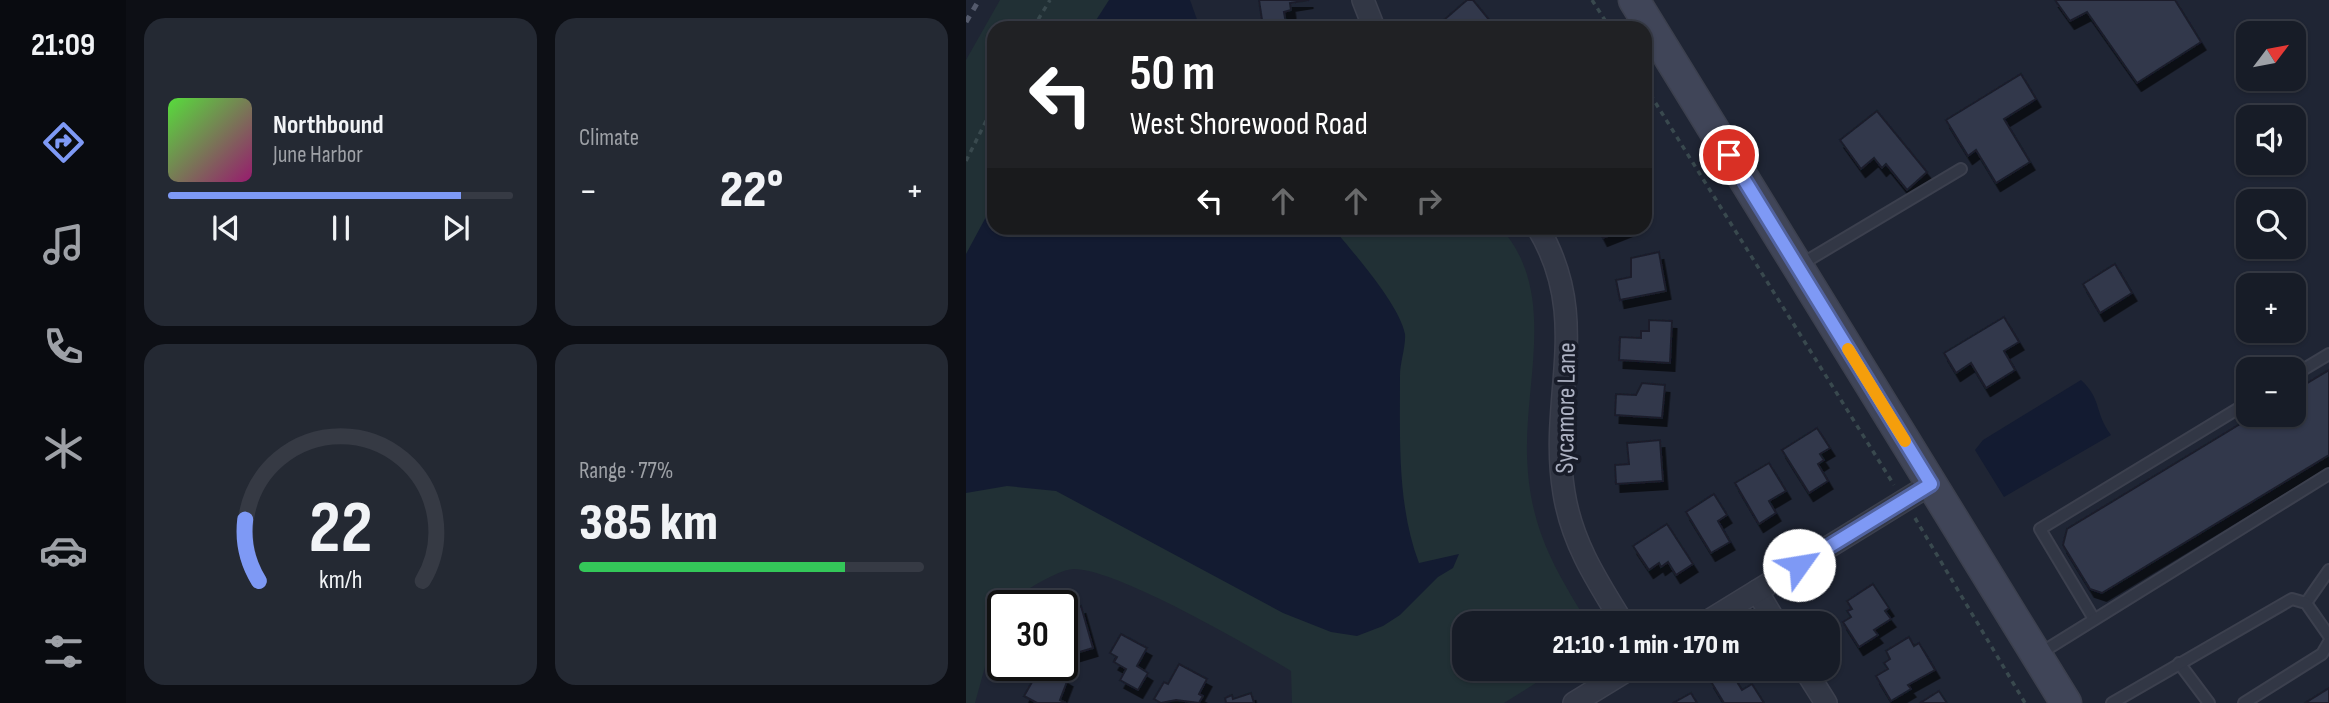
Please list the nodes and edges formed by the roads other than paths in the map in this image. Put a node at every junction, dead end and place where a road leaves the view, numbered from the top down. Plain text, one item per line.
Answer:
1 (1363, 0) edge
2 (1634, 0) edge
3 (1371, 21) edge
4 (1647, 21) edge
5 (1652, 29) edge
6 (1961, 169) dead end
7 (1542, 235) edge
8 (1797, 266) junction
9 (2329, 354) edge
10 (2306, 367) edge
11 (2236, 410) edge
12 (2329, 474) edge
13 (1931, 484) junction
14 (2329, 570) edge
15 (1757, 591) junction
16 (2306, 603) junction
17 (1615, 611) edge
18 (1724, 611) edge
19 (1769, 611) edge
20 (2094, 619) junction
21 (2329, 636) edge
22 (2329, 642) edge
23 (2037, 656) junction
24 (2179, 663) junction
25 (1610, 681) edge
26 (1812, 681) edge
27 (1574, 703) edge
28 (1826, 703) edge
29 (2066, 703) edge
30 (2112, 703) edge
31 (2209, 703) edge
32 (2244, 703) edge

1 - 3 street
2 - 4 main road
5 - 8 main road
6 - 8 lane
7 - 17 street, Sycamore Lane
8 - 13 main road
9 - 10 lane
11 - 20 lane
12 - 20 lane
13 - 15 street
13 - 23 main road
14 - 16 lane
15 - 18 street
15 - 19 street
16 - 21 lane
16 - 24 lane
20 - 23 lane
22 - 32 lane
23 - 29 main road
24 - 30 lane
24 - 31 lane
25 - 27 street
26 - 28 street

